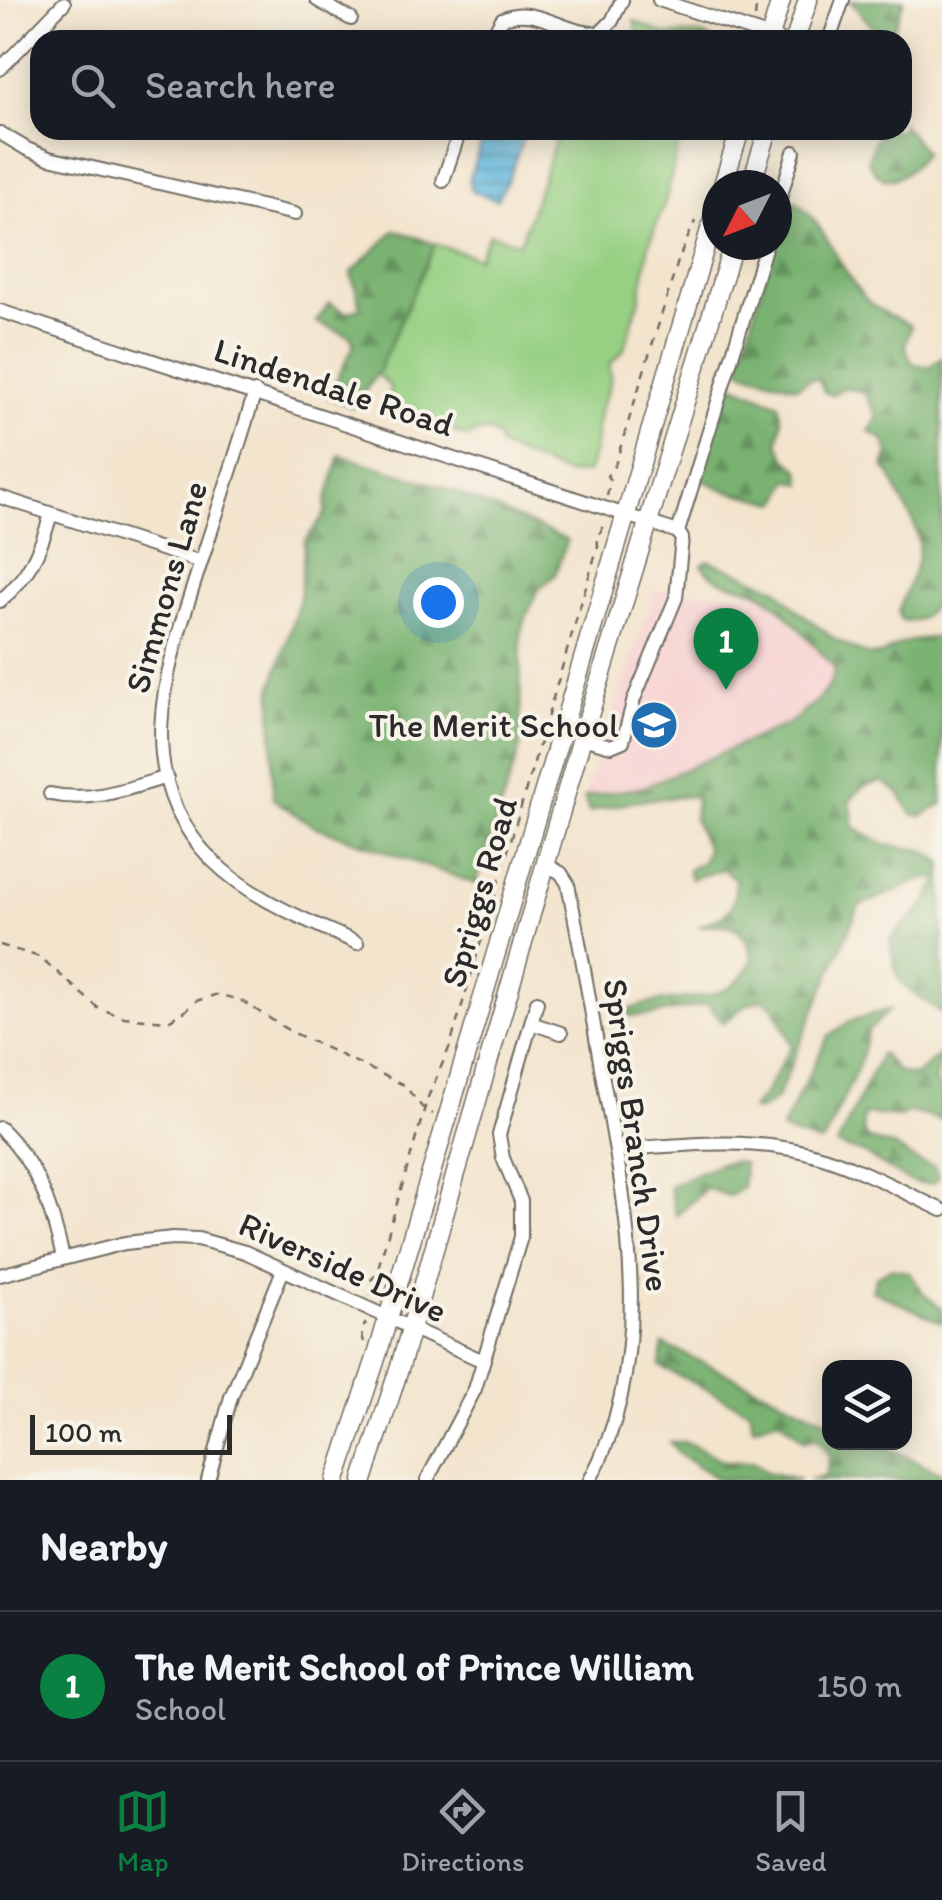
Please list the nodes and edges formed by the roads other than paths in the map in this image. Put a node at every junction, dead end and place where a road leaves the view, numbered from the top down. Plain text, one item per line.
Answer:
1 (317, 0) edge
2 (622, 0) edge
3 (659, 0) edge
4 (781, 0) edge
5 (808, 0) edge
6 (843, 0) edge
7 (64, 3) dead end
8 (352, 19) dead end
9 (38, 30) edge
10 (496, 30) edge
11 (575, 30) edge
12 (604, 30) edge
13 (747, 30) edge
14 (775, 30) edge
15 (798, 30) edge
16 (832, 30) edge
17 (30, 38) edge
18 (0, 69) edge
19 (0, 132) edge
20 (457, 140) edge
21 (737, 140) edge
22 (765, 140) edge
23 (794, 152) dead end
24 (728, 170) edge
25 (756, 170) edge
26 (789, 170) edge
27 (443, 181) dead end
28 (295, 214) dead end
29 (702, 256) edge
30 (728, 260) edge
31 (761, 260) edge
32 (0, 311) edge
33 (256, 392) junction
34 (0, 496) edge
35 (51, 514) junction
36 (624, 514) junction
37 (648, 522) junction
38 (678, 532) junction
39 (201, 562) junction
40 (0, 601) edge
41 (582, 738) junction
42 (167, 777) junction
43 (50, 794) dead end
44 (545, 864) junction
45 (357, 944) dead end
46 (537, 1002) dead end
47 (531, 1023) junction
48 (561, 1033) dead end
49 (0, 1128) edge
50 (616, 1150) junction
51 (942, 1210) edge
52 (63, 1258) junction
53 (283, 1270) junction
54 (0, 1274) edge
55 (387, 1320) junction
56 (410, 1330) junction
57 (483, 1362) junction
58 (208, 1480) edge
59 (336, 1480) edge
60 (363, 1480) edge
61 (427, 1480) edge
62 (590, 1480) edge

1 - 8 street
2 - 12 street
3 - 13 street
4 - 14 main road
5 - 15 main road
6 - 16 street
7 - 9 street
10 - 11 street
17 - 18 street
19 - 28 street
20 - 27 street
21 - 24 main road
22 - 25 main road
23 - 26 street
29 - 36 main road, Spriggs Road
30 - 37 main road, Spriggs Road
31 - 38 street
32 - 33 street, Lindendale Road
33 - 36 street, Lindendale Road
33 - 39 street, Simmons Lane
34 - 35 street
35 - 39 street
35 - 40 street
36 - 37 street, Lindendale Road
36 - 55 main road, Spriggs Road
37 - 38 street, Lindendale Road
37 - 41 main road, Spriggs Road
38 - 41 street
39 - 42 street, Simmons Lane
41 - 44 main road, Spriggs Road
42 - 43 street
42 - 45 street, Simmons Lane
44 - 50 street, Spriggs Branch Drive
44 - 56 main road, Spriggs Road
46 - 47 street, Riverside Drive
47 - 48 street
47 - 57 street, Riverside Drive
49 - 52 street
50 - 51 street
50 - 62 street, Spriggs Branch Drive
52 - 53 street, Riverside Drive
52 - 54 street, Riverside Drive
53 - 55 street, Riverside Drive
53 - 58 street
55 - 56 street, Riverside Drive
55 - 59 main road, Spriggs Road
56 - 57 street, Riverside Drive
56 - 60 main road, Spriggs Road
57 - 61 street, Riverside Drive

